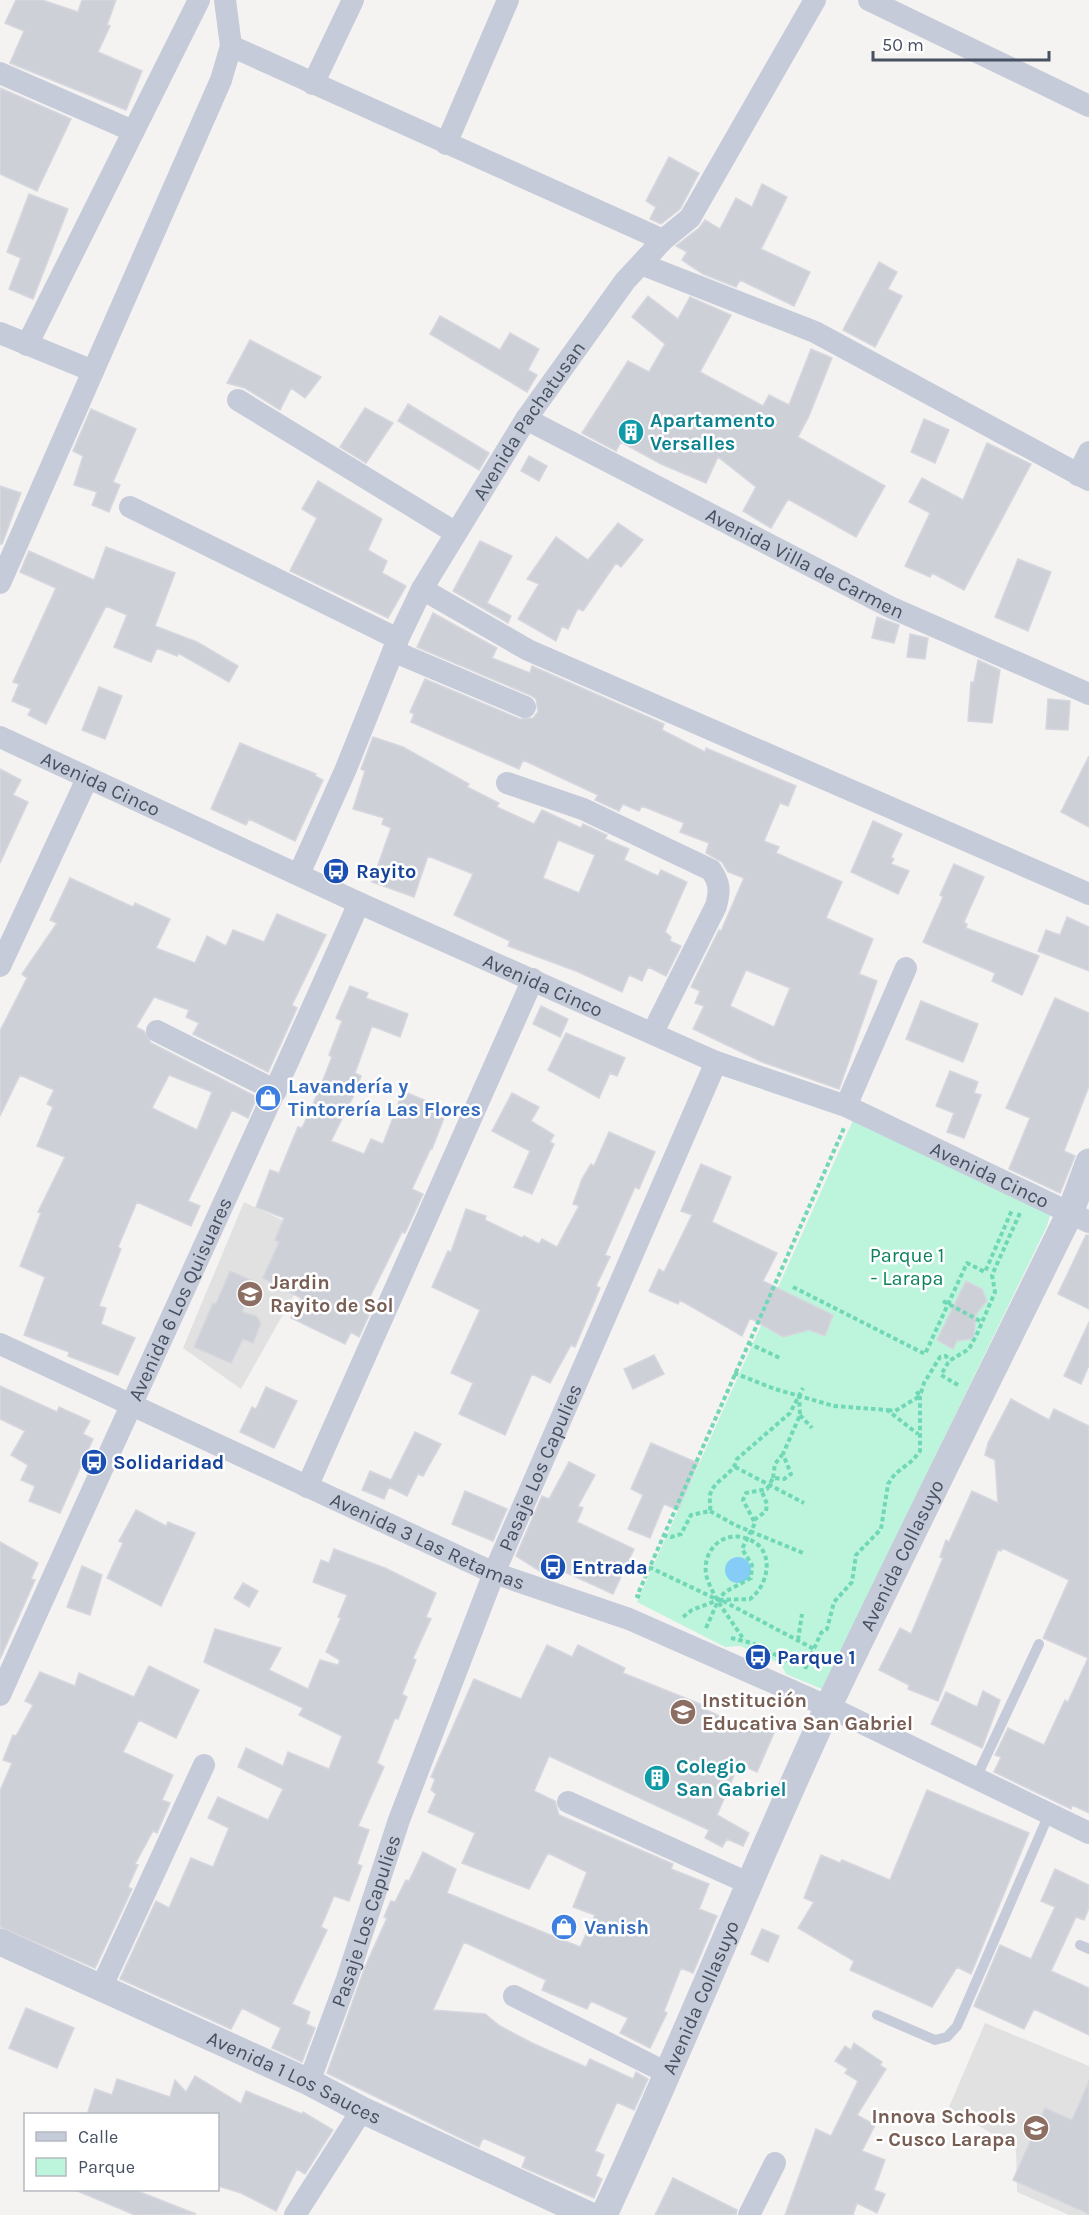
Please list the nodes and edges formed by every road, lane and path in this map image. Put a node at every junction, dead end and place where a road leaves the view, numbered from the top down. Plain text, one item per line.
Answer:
1 (199, 0) edge
2 (225, 0) edge
3 (353, 0) edge
4 (508, 0) edge
5 (815, 0) edge
6 (869, 0) edge
7 (231, 46) junction
8 (0, 73) edge
9 (313, 84) junction
10 (1089, 106) edge
11 (134, 131) junction
12 (446, 144) junction
13 (663, 240) junction
14 (641, 264) junction
15 (0, 333) edge
16 (27, 345) junction
17 (93, 371) junction
18 (238, 400) dead end
19 (526, 419) junction
20 (1089, 452) edge
21 (1083, 478) edge
22 (130, 507) dead end
23 (456, 533) junction
24 (0, 583) edge
25 (422, 588) junction
26 (395, 645) junction
27 (1089, 694) edge
28 (525, 707) dead end
29 (0, 737) edge
30 (87, 779) junction
31 (507, 783) dead end
32 (299, 874) junction
33 (1089, 894) edge
34 (359, 903) junction
35 (0, 966) edge
36 (906, 968) dead end
37 (533, 979) junction
38 (157, 1031) dead end
39 (652, 1032) junction
40 (716, 1062) junction
41 (276, 1091) junction
42 (846, 1115) junction
43 (1089, 1162) edge
44 (1023, 1207) dead end
45 (1012, 1210) dead end
46 (1079, 1218) edge
47 (793, 1287) dead end
48 (946, 1302) junction
49 (982, 1322) junction
50 (748, 1342) junction
51 (0, 1344) edge
52 (782, 1359) dead end
53 (949, 1361) junction
54 (734, 1373) junction
55 (959, 1386) dead end
56 (803, 1388) dead end
57 (916, 1391) dead end
58 (799, 1395) junction
59 (920, 1396) junction
60 (129, 1405) junction
61 (887, 1410) junction
62 (800, 1415) junction
63 (812, 1428) dead end
64 (919, 1434) junction
65 (783, 1454) junction
66 (735, 1467) junction
67 (773, 1478) junction
68 (770, 1484) junction
69 (307, 1487) junction
70 (762, 1492) junction
71 (804, 1503) dead end
72 (710, 1510) junction
73 (754, 1520) junction
74 (752, 1529) junction
75 (663, 1535) junction
76 (747, 1538) junction
77 (803, 1553) dead end
78 (649, 1567) junction
79 (494, 1573) junction
80 (646, 1600) dead end
81 (718, 1600) junction
82 (674, 1613) dead end
83 (802, 1614) dead end
84 (683, 1617) junction
85 (691, 1621) dead end
86 (699, 1624) dead end
87 (706, 1628) junction
88 (714, 1631) dead end
89 (722, 1635) dead end
90 (744, 1640) junction
91 (798, 1640) junction
92 (1039, 1644) dead end
93 (814, 1649) junction
94 (0, 1695) edge
95 (829, 1707) junction
96 (204, 1765) dead end
97 (976, 1778) junction
98 (568, 1802) dead end
99 (1049, 1814) junction
100 (1089, 1833) edge
101 (748, 1882) junction
102 (0, 1942) edge
103 (101, 1988) junction
104 (514, 1996) dead end
105 (877, 2015) dead end
106 (669, 2074) junction
107 (309, 2082) junction
108 (362, 2110) junction
109 (775, 2163) dead end
110 (295, 2215) edge
111 (589, 2215) edge
112 (604, 2215) edge
113 (749, 2215) edge

1 - 11 street
2 - 7 street
3 - 9 street
4 - 12 street
5 - 13 street, Avenida Pachatusan
6 - 10 street
7 - 9 street
7 - 17 street
8 - 11 street
9 - 12 street
11 - 16 street
12 - 13 street
13 - 14 street, Avenida Pachatusan
14 - 19 street, Avenida Pachatusan
14 - 21 street
15 - 16 street
16 - 17 street
17 - 24 street
18 - 23 street
19 - 23 street, Avenida Pachatusan
19 - 27 street, Avenida Villa de Carmen
20 - 21 street
22 - 26 street
23 - 25 street, Avenida Pachatusan
25 - 26 street, Avenida Pachatusan
25 - 33 street
26 - 28 street
26 - 32 street, Avenida Pachatusan
29 - 30 street, Avenida Cinco
30 - 32 street, Avenida Cinco
30 - 35 street
31 - 39 street
32 - 34 street, Avenida Cinco
34 - 37 street, Avenida Cinco
34 - 41 street, Avenida 6 Los Quisuares
36 - 42 street
37 - 39 street, Avenida Cinco
37 - 69 street
38 - 41 street
39 - 40 street, Avenida Cinco
40 - 42 street, Avenida Cinco
40 - 79 street, Pasaje Los Capulies
41 - 60 street, Avenida 6 Los Quisuares
42 - 46 street, Avenida Cinco
42 - 50 path
43 - 46 street, Avenida Collasuyo
44 - 49 path
45 - 48 path
46 - 95 street, Avenida Collasuyo
47 - 48 path
48 - 49 path
49 - 53 path
50 - 52 path
50 - 54 path
51 - 60 street, Avenida 3 Las Retamas
53 - 55 path
53 - 59 path
54 - 58 path
54 - 75 path
56 - 58 path
57 - 59 path
58 - 61 path
58 - 62 path
58 - 66 path
59 - 61 path
59 - 64 path
60 - 69 street, Avenida 3 Las Retamas
60 - 94 street, Avenida 6 Los Quisuares
61 - 64 path
62 - 63 path
62 - 65 path
64 - 93 path
65 - 67 path
65 - 67 path
66 - 68 path
66 - 72 path
67 - 68 path
68 - 70 path
68 - 71 path
69 - 79 street, Avenida 3 Las Retamas
70 - 73 path
70 - 73 path
72 - 74 path
72 - 75 path
73 - 74 path
74 - 76 path
74 - 77 path
75 - 78 path
76 - 81 path
76 - 81 path
76 - 81 path
78 - 80 path
78 - 81 path
79 - 95 street, Avenida 3 Las Retamas
79 - 107 street, Pasaje Los Capulies
81 - 84 path
81 - 87 path
81 - 90 path
81 - 91 path
82 - 84 path
83 - 91 path
84 - 85 path
86 - 87 path
87 - 88 path
89 - 90 path
90 - 93 path
91 - 93 path
92 - 97 lane
95 - 97 street, Avenida 3 Las Retamas
95 - 101 street, Avenida Collasuyo
96 - 103 street
97 - 99 street, Avenida 3 Las Retamas
98 - 101 street
99 - 100 street, Avenida 3 Las Retamas
99 - 105 lane
101 - 106 street, Avenida Collasuyo
102 - 103 street, Avenida 1 Los Sauces
103 - 107 street, Avenida 1 Los Sauces
104 - 106 street
106 - 112 street, Avenida Collasuyo
107 - 108 street, Avenida 1 Los Sauces
108 - 110 street
108 - 111 street, Avenida 1 Los Sauces
109 - 113 street

